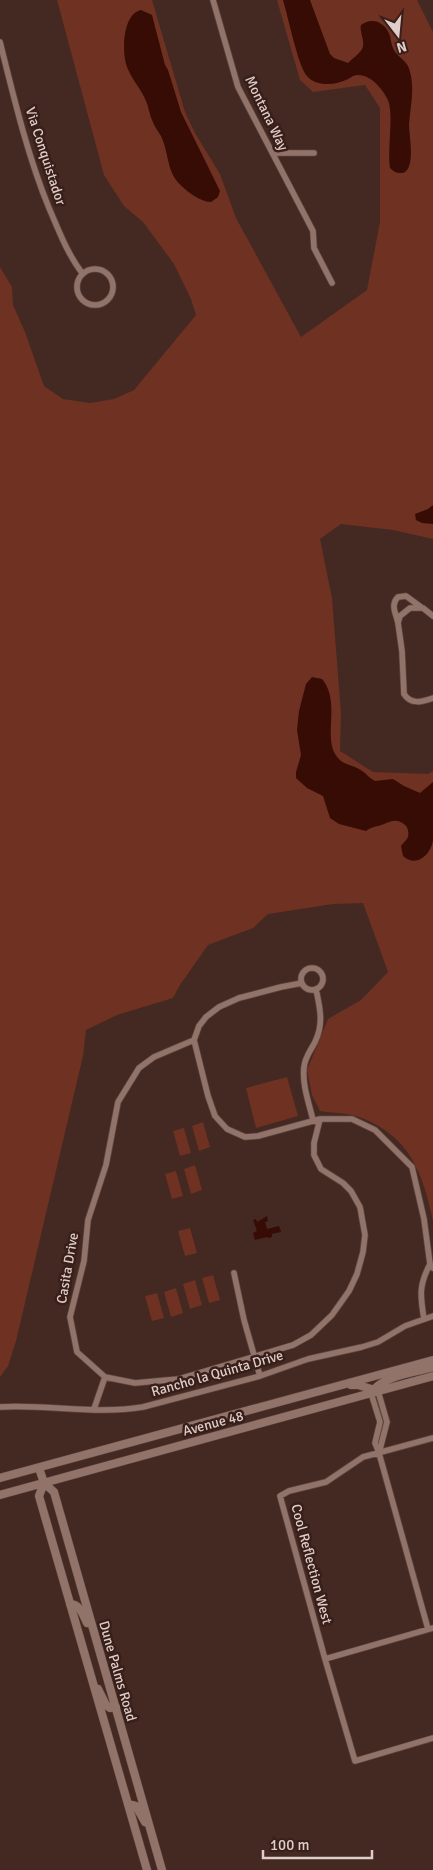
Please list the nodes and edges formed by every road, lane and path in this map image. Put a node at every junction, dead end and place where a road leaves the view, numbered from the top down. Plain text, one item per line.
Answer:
1 (213, 0) edge
2 (0, 42) edge
3 (273, 153) junction
4 (314, 154) dead end
5 (82, 273) junction
6 (332, 283) dead end
7 (423, 608) junction
8 (433, 616) edge
9 (398, 623) junction
10 (433, 698) edge
11 (302, 984) junction
12 (316, 989) junction
13 (194, 1040) junction
14 (320, 1119) junction
15 (313, 1120) junction
16 (432, 1266) edge
17 (234, 1273) dead end
18 (433, 1316) edge
19 (424, 1319) junction
20 (255, 1357) junction
21 (433, 1360) edge
22 (433, 1367) edge
23 (260, 1376) junction
24 (433, 1376) edge
25 (105, 1377) junction
26 (340, 1386) junction
27 (374, 1391) junction
28 (0, 1406) edge
29 (94, 1409) junction
30 (433, 1438) edge
31 (379, 1453) junction
32 (39, 1468) junction
33 (0, 1478) edge
34 (44, 1483) junction
35 (0, 1495) edge
36 (70, 1604) junction
37 (431, 1628) edge
38 (96, 1640) junction
39 (325, 1659) junction
40 (90, 1673) junction
41 (116, 1708) junction
42 (433, 1738) edge
43 (128, 1804) junction
44 (152, 1835) junction
45 (147, 1870) edge
46 (162, 1870) edge

1 - 3 street, Montana Way
2 - 5 street, Via Conquistador
3 - 4 street
3 - 6 street, Montana Way
5 - 5 street
7 - 8 street
7 - 9 street
7 - 9 street
9 - 10 street
11 - 12 street
11 - 12 street
11 - 13 street
12 - 15 street
13 - 15 street
13 - 25 street, Casita Drive
14 - 15 street
14 - 16 street
14 - 20 street
16 - 19 street
17 - 20 street
18 - 19 street, Rancho la Quinta Drive
19 - 23 street, Rancho la Quinta Drive
20 - 23 street
20 - 25 street
21 - 26 main road, Avenue 48
22 - 27 main road
23 - 29 street, Rancho la Quinta Drive
24 - 27 main road, Avenue 48
25 - 29 street
26 - 27 main road
26 - 32 main road, Avenue 48
27 - 31 street
27 - 34 main road, Avenue 48
28 - 29 street, Rancho la Quinta Drive
30 - 31 street, Cool Reflection West
31 - 37 street
31 - 39 street, Cool Reflection West
32 - 33 main road, Avenue 48
32 - 34 main road, Dune Palms Road
34 - 35 main road, Avenue 48
34 - 36 main road, Dune Palms Road
34 - 38 main road, Dune Palms Road
36 - 38 main road
36 - 40 main road, Dune Palms Road
37 - 39 street
38 - 41 main road, Dune Palms Road
39 - 42 street, Cool Reflection West
40 - 41 main road
40 - 43 main road, Dune Palms Road
41 - 44 main road, Dune Palms Road
43 - 44 main road
43 - 45 main road, Dune Palms Road
44 - 46 main road, Dune Palms Road

